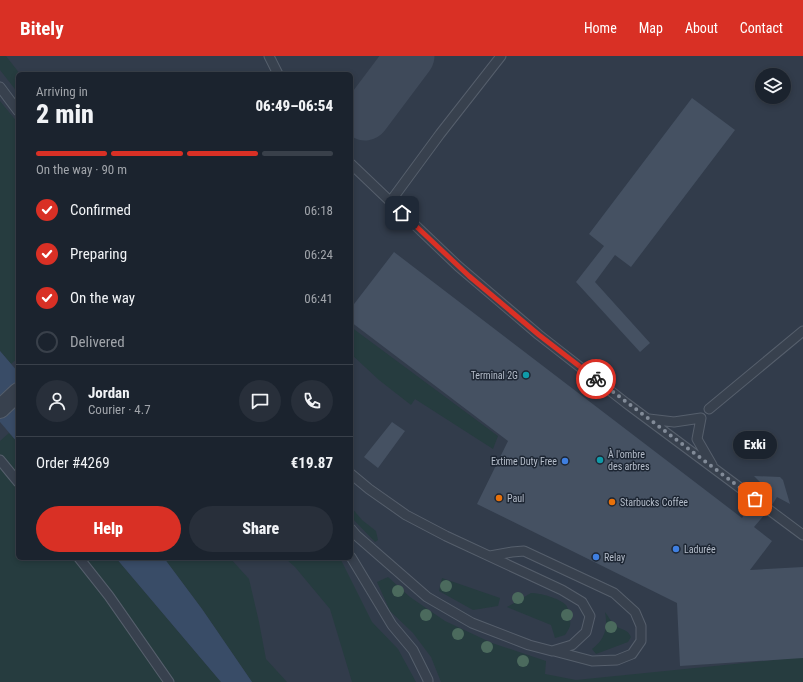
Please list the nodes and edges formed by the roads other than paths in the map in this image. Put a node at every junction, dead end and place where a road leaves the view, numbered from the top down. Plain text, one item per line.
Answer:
1 (269, 56) edge
2 (500, 56) edge
3 (277, 72) edge
4 (0, 87) edge
5 (16, 108) edge
6 (353, 166) edge
7 (390, 202) junction
8 (803, 331) edge
9 (16, 394) edge
10 (0, 409) edge
11 (709, 409) dead end
12 (648, 419) junction
13 (0, 460) edge
14 (714, 469) junction
15 (353, 476) edge
16 (16, 480) edge
17 (755, 499) dead end
18 (768, 509) dead end
19 (353, 531) edge
20 (803, 535) edge
21 (490, 556) junction
22 (81, 560) edge
23 (353, 560) edge
24 (552, 651) junction
25 (169, 682) edge
26 (428, 682) edge

1 - 3 lane
2 - 7 lane
4 - 5 lane
6 - 7 lane
7 - 12 lane
8 - 11 lane
9 - 10 street
12 - 14 lane
12 - 14 lane
13 - 16 lane
14 - 17 lane
15 - 21 lane
18 - 20 lane
19 - 24 lane
21 - 24 lane
21 - 24 lane
22 - 25 lane
23 - 26 lane

